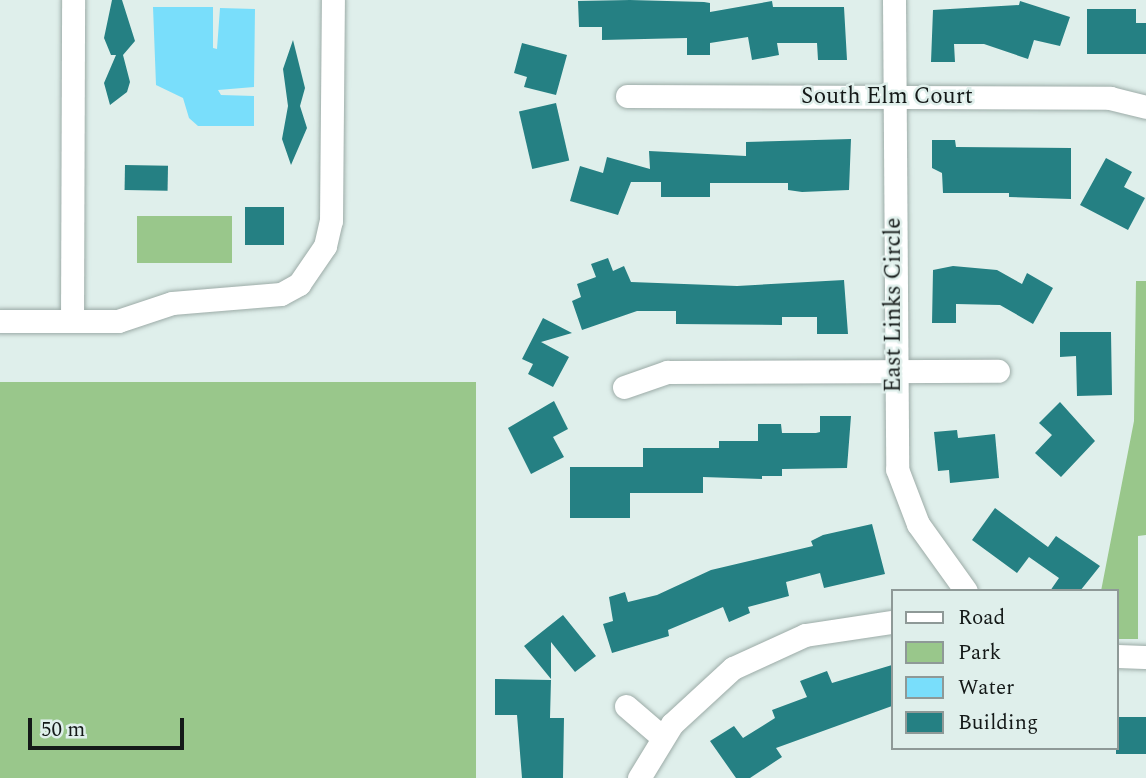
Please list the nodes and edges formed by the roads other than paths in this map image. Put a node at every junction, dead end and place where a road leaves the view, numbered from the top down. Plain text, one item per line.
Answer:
1 (73, 0) edge
2 (333, 0) edge
3 (894, 0) edge
4 (627, 96) dead end
5 (894, 97) junction
6 (1146, 107) edge
7 (0, 321) edge
8 (72, 321) junction
9 (894, 369) junction
10 (998, 371) dead end
11 (624, 387) dead end
12 (959, 589) edge
13 (890, 622) edge
14 (1118, 656) edge
15 (1146, 657) edge
16 (626, 706) dead end
17 (662, 737) junction
18 (639, 778) edge

1 - 8 street
2 - 8 street
3 - 5 street, East Links Circle
4 - 5 street, South Elm Court
5 - 6 street, South Elm Court
5 - 9 street, East Links Circle
7 - 8 street
9 - 10 street
9 - 11 street
9 - 12 street, East Links Circle
13 - 17 street
14 - 15 street
16 - 17 street
17 - 18 street

